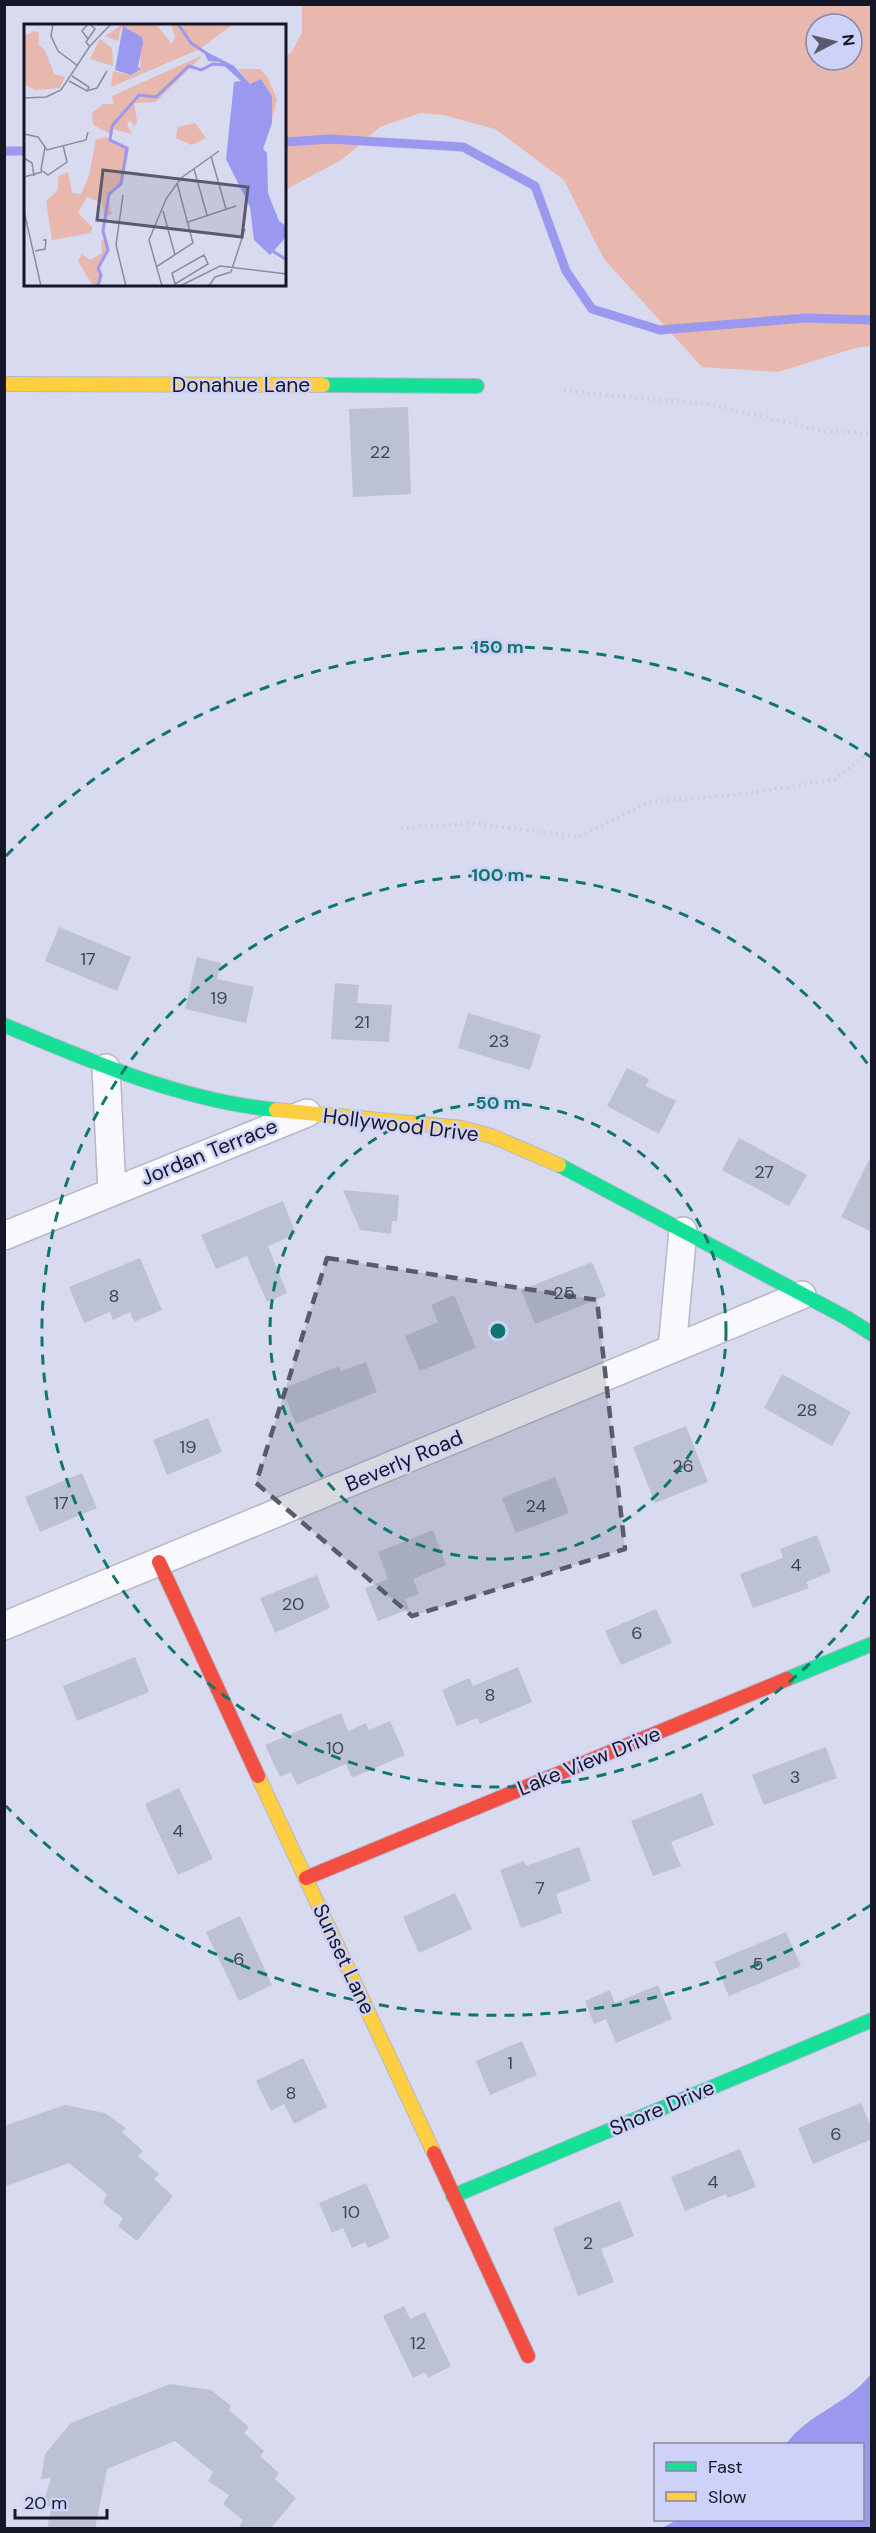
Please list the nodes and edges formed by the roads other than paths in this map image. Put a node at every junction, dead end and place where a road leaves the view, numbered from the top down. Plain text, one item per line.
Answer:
1 (4, 384) edge
2 (477, 386) dead end
3 (4, 1025) edge
4 (106, 1068) junction
5 (307, 1113) junction
6 (112, 1192) junction
7 (683, 1231) junction
8 (4, 1236) edge
9 (802, 1295) junction
10 (872, 1334) edge
11 (672, 1349) junction
12 (159, 1562) junction
13 (4, 1626) edge
14 (872, 1644) edge
15 (306, 1878) junction
16 (872, 2020) edge
17 (453, 2196) junction
18 (528, 2356) dead end

1 - 2 street, Donahue Lane
3 - 4 street, Hollywood Drive
4 - 5 street, Hollywood Drive
4 - 6 street, Jordan Terrace
5 - 6 street, Jordan Terrace
5 - 7 street, Hollywood Drive
6 - 8 street, Jordan Terrace
7 - 9 street, Hollywood Drive
7 - 11 street
9 - 10 street, Hollywood Drive
9 - 11 street, Beverly Road
11 - 12 street, Beverly Road
12 - 13 street, Beverly Road
12 - 15 street, Sunset Lane
14 - 15 street, Lake View Drive
15 - 17 street, Sunset Lane
16 - 17 street, Shore Drive
17 - 18 street, Sunset Lane

